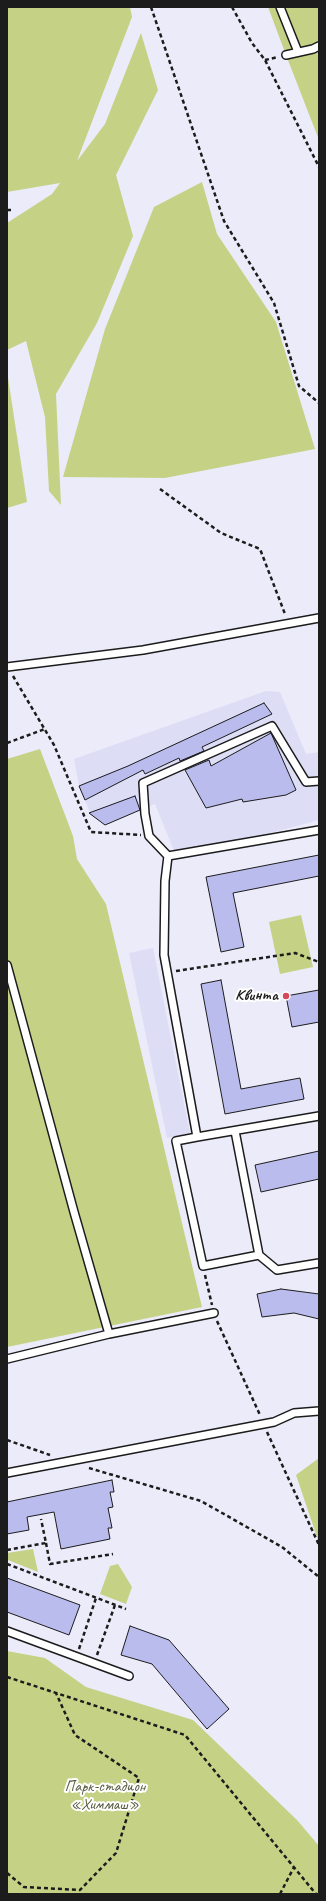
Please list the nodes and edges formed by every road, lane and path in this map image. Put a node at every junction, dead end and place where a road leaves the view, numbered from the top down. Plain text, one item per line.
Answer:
1 (151, 7) edge
2 (232, 7) edge
3 (280, 7) edge
4 (319, 46) edge
5 (298, 52) junction
6 (286, 55) dead end
7 (319, 167) edge
8 (319, 403) edge
9 (160, 489) dead end
10 (319, 618) edge
11 (289, 624) junction
12 (8, 667) edge
13 (45, 729) junction
14 (7, 743) edge
15 (319, 781) edge
16 (319, 830) edge
17 (149, 836) junction
18 (168, 856) junction
19 (319, 962) edge
20 (7, 965) edge
21 (167, 972) junction
22 (319, 1116) edge
23 (235, 1131) junction
24 (197, 1137) junction
25 (259, 1255) junction
26 (319, 1263) edge
27 (203, 1266) junction
28 (214, 1313) joint
29 (109, 1334) junction
30 (7, 1359) edge
31 (319, 1411) edge
32 (7, 1440) edge
33 (68, 1461) junction
34 (7, 1472) edge
35 (41, 1519) dead end
36 (46, 1543) junction
37 (7, 1550) edge
38 (113, 1554) dead end
39 (7, 1564) edge
40 (319, 1577) edge
41 (96, 1598) junction
42 (115, 1604) junction
43 (126, 1609) dead end
44 (7, 1631) edge
45 (77, 1656) junction
46 (94, 1663) junction
47 (129, 1676) dead end
48 (7, 1677) edge
49 (55, 1693) junction
50 (294, 1867) junction
51 (7, 1873) edge
52 (280, 1894) edge
53 (316, 1894) edge

1 - 8 path
2 - 7 path
3 - 5 lane
4 - 5 lane
5 - 6 lane
9 - 11 path
10 - 11 lane
11 - 12 lane
12 - 13 path
13 - 14 path
13 - 17 path
15 - 17 lane
16 - 18 lane
17 - 18 lane
18 - 21 lane
19 - 21 path
20 - 29 lane
21 - 24 lane
22 - 23 lane
23 - 24 lane
23 - 25 lane
24 - 27 lane
25 - 26 lane
25 - 27 lane
27 - 28 path
28 - 29 lane
29 - 30 lane
31 - 33 lane
32 - 33 path
33 - 34 lane
33 - 40 path
35 - 36 path
36 - 37 path
36 - 38 path
39 - 41 path
41 - 42 path
41 - 45 path
42 - 43 path
42 - 46 path
44 - 45 lane
45 - 46 lane
46 - 47 lane
48 - 49 path
49 - 50 path
49 - 51 path
50 - 52 path
50 - 53 path

